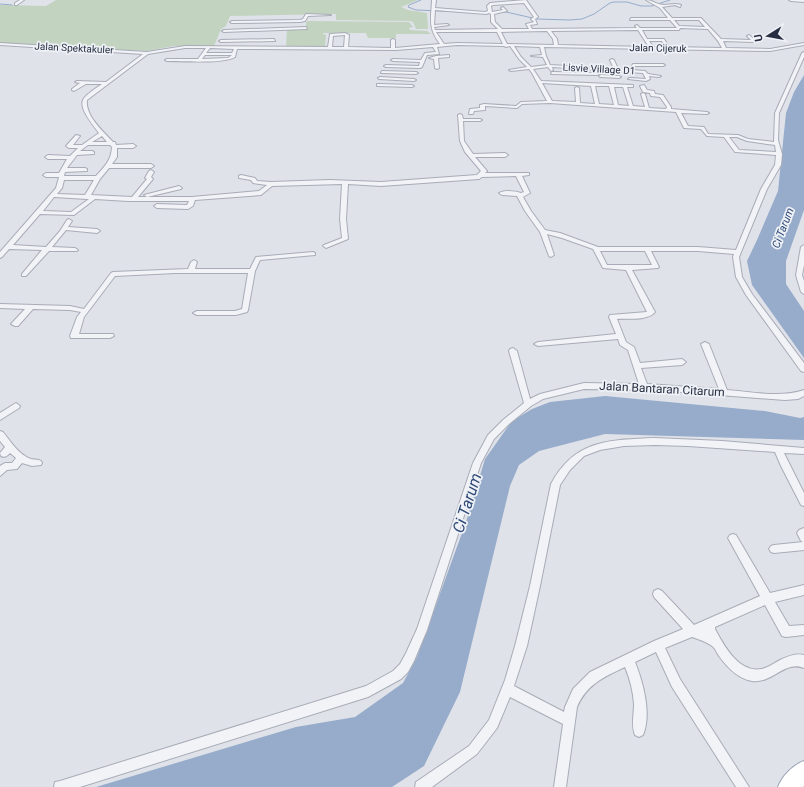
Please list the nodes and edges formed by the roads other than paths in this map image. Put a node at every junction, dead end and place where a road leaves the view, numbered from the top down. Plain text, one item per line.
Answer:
1 (22, 0) edge
2 (434, 0) edge
3 (648, 0) edge
4 (665, 0) edge
5 (791, 0) edge
6 (525, 1) edge
7 (531, 1) dead end
8 (804, 1) edge
9 (16, 4) dead end
10 (657, 5) junction
11 (670, 7) dead end
12 (503, 8) dead end
13 (434, 10) junction
14 (492, 13) junction
15 (329, 15) dead end
16 (305, 18) junction
17 (334, 19) dead end
18 (672, 19) junction
19 (688, 19) junction
20 (257, 20) junction
21 (301, 25) dead end
22 (447, 25) dead end
23 (254, 26) junction
24 (432, 26) junction
25 (678, 27) junction
26 (306, 28) dead end
27 (696, 28) junction
28 (708, 28) junction
29 (639, 29) junction
30 (532, 30) junction
31 (548, 30) junction
32 (224, 31) dead end
33 (253, 31) junction
34 (433, 31) junction
35 (500, 31) junction
36 (462, 32) junction
37 (278, 34) junction
38 (534, 35) dead end
39 (222, 36) dead end
40 (251, 36) junction
41 (749, 36) dead end
42 (274, 40) junction
43 (393, 40) dead end
44 (646, 40) junction
45 (720, 40) junction
46 (221, 41) dead end
47 (250, 41) junction
48 (535, 41) dead end
49 (0, 44) edge
50 (457, 44) junction
51 (804, 44) edge
52 (443, 45) junction
53 (268, 46) dead end
54 (506, 46) junction
55 (512, 46) junction
56 (537, 46) junction
57 (542, 46) junction
58 (556, 46) junction
59 (189, 47) junction
60 (248, 47) junction
61 (435, 47) junction
62 (651, 47) junction
63 (208, 48) junction
64 (235, 48) junction
65 (330, 48) junction
66 (346, 48) junction
67 (668, 48) junction
68 (393, 49) junction
69 (725, 49) junction
70 (438, 52) junction
71 (444, 52) dead end
72 (147, 53) junction
73 (804, 53) edge
74 (204, 54) junction
75 (233, 54) junction
76 (448, 56) dead end
77 (533, 56) dead end
78 (544, 56) junction
79 (436, 57) junction
80 (167, 60) dead end
81 (178, 60) junction
82 (199, 60) junction
83 (393, 60) dead end
84 (424, 60) junction
85 (612, 60) dead end
86 (658, 60) dead end
87 (565, 61) dead end
88 (514, 65) dead end
89 (633, 65) junction
90 (663, 65) dead end
91 (386, 66) dead end
92 (550, 66) junction
93 (401, 67) junction
94 (566, 67) junction
95 (437, 68) dead end
96 (531, 68) junction
97 (518, 69) junction
98 (616, 69) junction
99 (511, 70) dead end
100 (628, 70) junction
101 (636, 71) junction
102 (382, 72) dead end
103 (400, 73) junction
104 (416, 73) dead end
105 (522, 74) dead end
106 (546, 75) dead end
107 (553, 75) junction
108 (659, 76) dead end
109 (619, 77) dead end
110 (647, 77) junction
111 (380, 78) dead end
112 (397, 79) junction
113 (414, 80) dead end
114 (77, 82) dead end
115 (85, 82) junction
116 (541, 82) dead end
117 (557, 82) junction
118 (631, 82) junction
119 (107, 83) junction
120 (593, 84) junction
121 (379, 85) dead end
122 (611, 85) junction
123 (395, 86) junction
124 (412, 86) dead end
125 (625, 86) junction
126 (642, 86) dead end
127 (577, 88) dead end
128 (74, 90) dead end
129 (385, 90) dead end
130 (643, 94) dead end
131 (550, 102) junction
132 (578, 102) dead end
133 (596, 104) dead end
134 (616, 105) dead end
135 (631, 106) dead end
136 (647, 107) dead end
137 (668, 111) junction
138 (681, 111) junction
139 (707, 113) dead end
140 (471, 114) junction
141 (479, 114) dead end
142 (468, 120) junction
143 (480, 120) dead end
144 (102, 133) junction
145 (728, 134) junction
146 (78, 136) dead end
147 (777, 144) junction
148 (114, 145) junction
149 (84, 146) junction
150 (133, 146) dead end
151 (77, 152) junction
152 (92, 153) dead end
153 (779, 154) junction
154 (506, 155) dead end
155 (472, 156) junction
156 (48, 157) dead end
157 (72, 158) junction
158 (108, 166) junction
159 (150, 166) dead end
160 (85, 170) dead end
161 (151, 172) dead end
162 (63, 174) junction
163 (518, 174) junction
164 (527, 174) dead end
165 (46, 175) dead end
166 (481, 176) junction
167 (241, 177) dead end
168 (98, 178) junction
169 (489, 180) dead end
170 (345, 183) junction
171 (270, 184) junction
172 (180, 188) dead end
173 (502, 193) dead end
174 (53, 195) junction
175 (520, 195) junction
176 (87, 196) junction
177 (94, 197) junction
178 (134, 199) junction
179 (142, 199) junction
180 (192, 199) junction
181 (157, 206) dead end
182 (38, 212) junction
183 (69, 221) dead end
184 (65, 228) junction
185 (97, 231) dead end
186 (543, 232) junction
187 (326, 246) dead end
188 (7, 247) junction
189 (804, 247) edge
190 (596, 248) junction
191 (47, 249) junction
192 (647, 249) junction
193 (76, 250) dead end
194 (738, 252) junction
195 (313, 254) dead end
196 (551, 255) dead end
197 (0, 256) edge
198 (803, 258) edge
199 (194, 262) dead end
200 (628, 268) junction
201 (191, 270) junction
202 (252, 271) junction
203 (24, 275) dead end
204 (804, 291) edge
205 (0, 306) edge
206 (30, 308) junction
207 (85, 311) junction
208 (198, 312) dead end
209 (15, 324) dead end
210 (110, 336) dead end
211 (620, 336) junction
212 (538, 344) dead end
213 (705, 344) dead end
214 (513, 350) dead end
215 (682, 362) dead end
216 (638, 366) junction
217 (804, 369) edge
218 (644, 387) junction
219 (724, 392) junction
220 (804, 393) edge
221 (528, 404) junction
222 (16, 406) dead end
223 (0, 417) edge
224 (0, 434) edge
225 (778, 450) junction
226 (804, 451) edge
227 (22, 457) junction
228 (38, 463) dead end
229 (0, 472) edge
230 (804, 502) edge
231 (804, 532) edge
232 (733, 538) dead end
233 (804, 538) edge
234 (804, 546) edge
235 (774, 549) dead end
236 (804, 590) edge
237 (658, 594) dead end
238 (766, 599) junction
239 (708, 625) junction
240 (804, 630) edge
241 (692, 631) junction
242 (714, 641) junction
243 (658, 644) junction
244 (628, 658) junction
245 (804, 662) edge
246 (507, 689) junction
247 (568, 720) junction
248 (639, 731) dead end
249 (804, 771) edge
250 (60, 787) edge
251 (421, 787) edge
252 (560, 787) edge
253 (743, 787) edge
254 (788, 787) edge

1 - 9 street
2 - 13 street
3 - 10 street
4 - 10 street
5 - 8 street
6 - 7 street
6 - 14 street
6 - 30 street
10 - 11 street
10 - 18 street
12 - 14 street
13 - 14 street
13 - 24 street
14 - 35 street
15 - 16 street
16 - 17 street
16 - 20 street
18 - 19 street
18 - 25 street
18 - 29 street
19 - 27 street
19 - 28 street
20 - 23 street
20 - 23 street
21 - 23 street
22 - 24 street
23 - 33 street
24 - 34 street
25 - 27 street
25 - 29 street
26 - 37 street
27 - 28 street
28 - 45 street
29 - 31 street
29 - 44 street
30 - 31 street
30 - 35 street
30 - 38 street
31 - 58 street
32 - 33 street
33 - 37 street
33 - 40 street
34 - 36 street
34 - 52 street
35 - 36 street
35 - 54 street
36 - 50 street
37 - 40 street
37 - 42 street
39 - 40 street
40 - 47 street
41 - 45 street
42 - 47 street
42 - 53 street
43 - 68 street
44 - 62 street
44 - 67 street
45 - 69 street
46 - 47 street
47 - 60 street
48 - 56 street
49 - 72 street, Jalan Spektakuler
50 - 52 street, Jalan Cijeruk
50 - 54 street, Jalan Cijeruk
51 - 69 street, Jalan Cijeruk
52 - 61 street, Jalan Cijeruk
54 - 55 street, Jalan Cijeruk
55 - 56 street, Jalan Cijeruk
55 - 96 street
56 - 57 street, Jalan Cijeruk
57 - 58 street, Jalan Cijeruk
57 - 78 street
58 - 62 street, Jalan Cijeruk
59 - 63 street, Jalan Spektakuler
59 - 72 street, Jalan Spektakuler
59 - 81 street
60 - 64 street, Jalan Spektakuler
60 - 65 street, Jalan Spektakuler
61 - 68 street, Jalan Cijeruk
61 - 70 street
62 - 67 street, Jalan Cijeruk
63 - 64 street, Jalan Spektakuler
63 - 74 street
64 - 75 street
65 - 66 street, Jalan Cijeruk
65 - 66 street
66 - 68 street, Jalan Cijeruk
67 - 69 street, Jalan Cijeruk
70 - 71 street
70 - 84 street
72 - 119 street
73 - 147 street
74 - 75 street
74 - 82 street
75 - 82 street
76 - 79 street
77 - 78 street
78 - 92 street
79 - 84 street
79 - 95 street
80 - 81 street
81 - 82 street
83 - 84 street
84 - 93 street
85 - 98 street
86 - 89 street
87 - 94 street
88 - 97 street
89 - 90 street
89 - 101 street
91 - 93 street
92 - 94 street, Lisvie Village D1
92 - 96 street, Lisvie Village D1
92 - 107 street
93 - 103 street
94 - 98 street, Lisvie Village D1
96 - 97 street, Lisvie Village D1
96 - 131 street
97 - 99 street, Lisvie Village D1
97 - 105 street
98 - 100 street, Lisvie Village D1
100 - 101 street, Lisvie Village D1
100 - 118 street
101 - 110 street, Lisvie Village D1
102 - 103 street
103 - 104 street
103 - 112 street
106 - 107 street
107 - 109 street
107 - 117 street
108 - 110 street
110 - 118 street
111 - 112 street
112 - 113 street
112 - 123 street
114 - 115 street
115 - 119 street
115 - 128 street
116 - 117 street
117 - 120 street
118 - 125 street
119 - 144 street
120 - 122 street
120 - 133 street
121 - 123 street
122 - 125 street
122 - 134 street
123 - 124 street
123 - 129 street
125 - 135 street
126 - 137 street
127 - 132 street
130 - 136 street
131 - 137 street
131 - 140 street
137 - 138 street
138 - 139 street
138 - 145 street
140 - 141 street
140 - 142 street
142 - 143 street
142 - 155 street
144 - 148 street
144 - 149 street
145 - 147 street
145 - 153 street
146 - 149 street
147 - 153 street
148 - 149 street
148 - 150 street
148 - 158 street
149 - 151 street
151 - 152 street
151 - 157 street
153 - 194 street
154 - 155 street
155 - 166 street
156 - 157 street
157 - 162 street
158 - 159 street
158 - 168 street
160 - 162 street
161 - 178 street
162 - 165 street
162 - 168 street
162 - 174 street
163 - 164 street
163 - 166 street
163 - 175 street
166 - 169 street
166 - 170 street
167 - 171 street
168 - 176 street
170 - 171 street
170 - 187 street
171 - 180 street
172 - 179 street
173 - 175 street
174 - 176 street
174 - 182 street
175 - 186 street
176 - 177 street
177 - 178 street
177 - 182 street
178 - 179 street
179 - 180 street
180 - 181 street
182 - 188 street
183 - 184 street
184 - 185 street
184 - 191 street
186 - 190 street
186 - 196 street
188 - 191 street
188 - 197 street
189 - 198 street
190 - 192 street
190 - 200 street
191 - 193 street
191 - 203 street
192 - 194 street
192 - 200 street
194 - 217 street
195 - 202 street
198 - 204 street
199 - 201 street
200 - 211 street
201 - 202 street
201 - 207 street
202 - 208 street
205 - 206 street
206 - 207 street
206 - 209 street
207 - 210 street
211 - 212 street
211 - 216 street
213 - 219 street
214 - 221 street
215 - 216 street
216 - 218 street
218 - 219 street, Jalan Bantaran Citarum
218 - 221 street, Jalan Bantaran Citarum
219 - 220 street, Jalan Bantaran Citarum
221 - 250 street, Jalan Bantaran Citarum
222 - 223 street
224 - 227 street
225 - 226 street
225 - 230 street
225 - 246 street
227 - 228 street
227 - 229 street
231 - 233 street
232 - 238 street
234 - 235 street
236 - 238 street
237 - 241 street
238 - 239 street
238 - 240 street
239 - 241 street
239 - 242 street
241 - 242 street
241 - 243 street
242 - 245 street
243 - 244 street
243 - 253 street
244 - 247 street
244 - 248 street
246 - 247 street
246 - 251 street
247 - 252 street
249 - 254 main road

